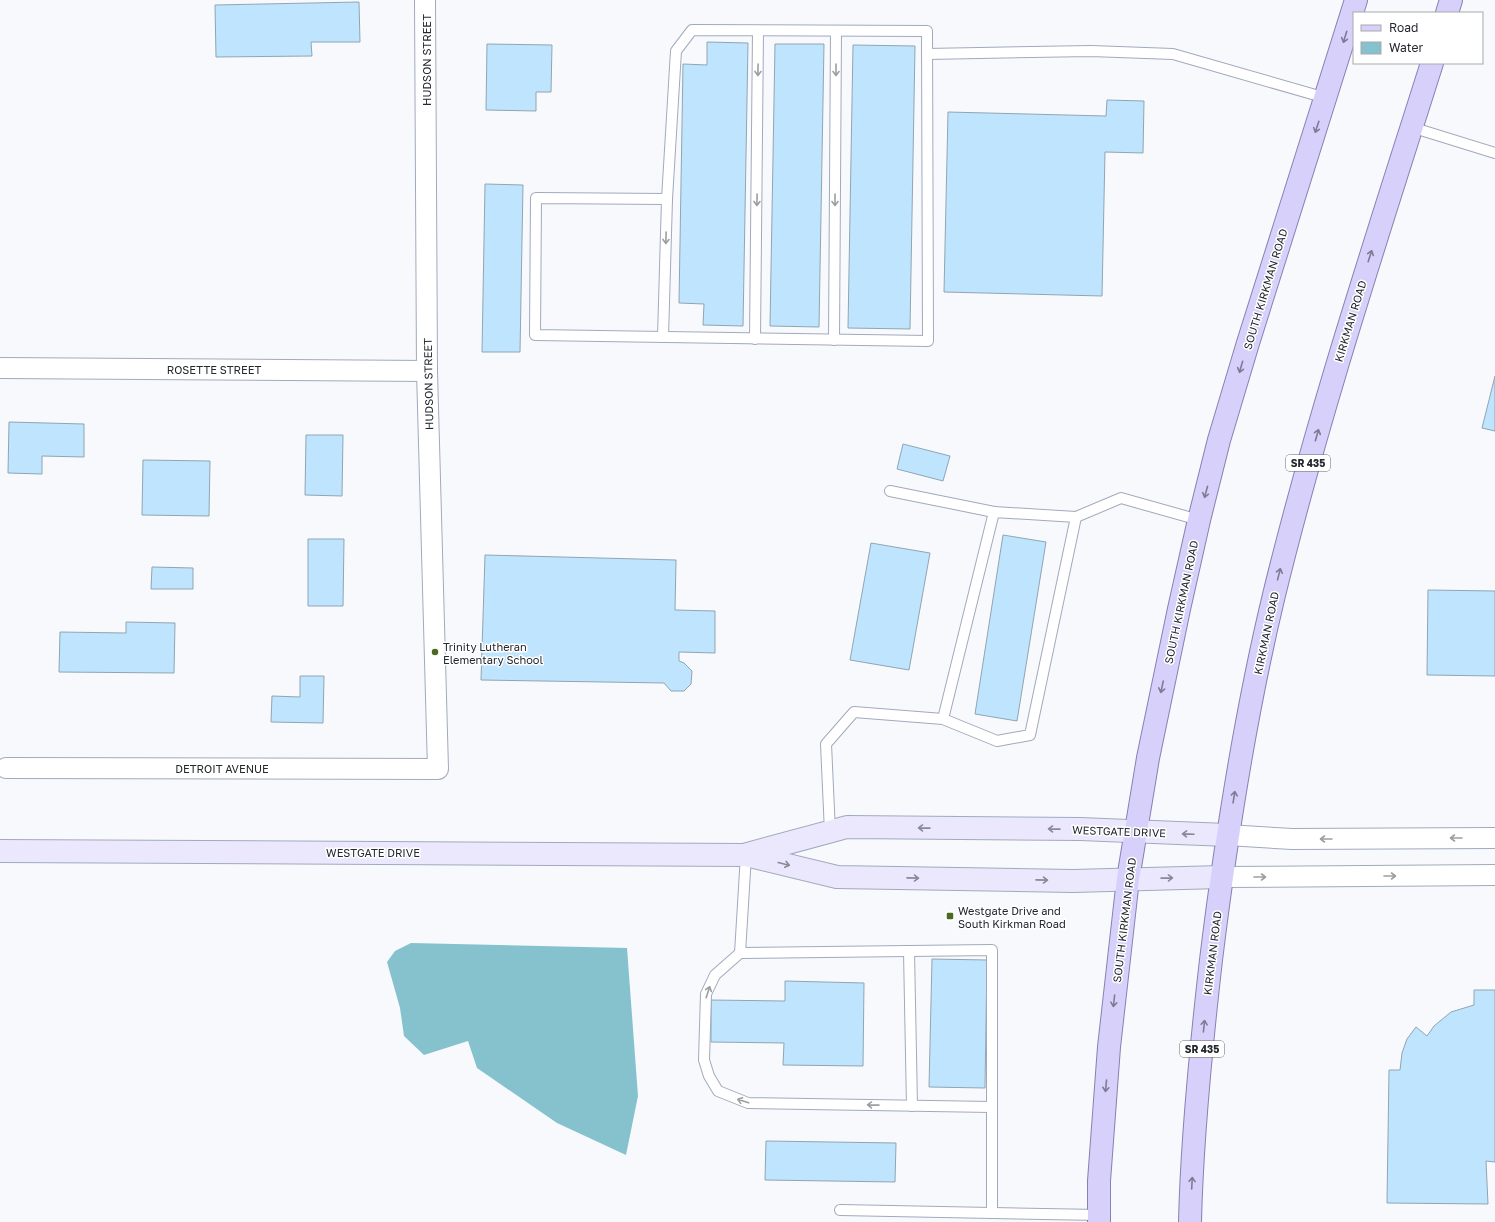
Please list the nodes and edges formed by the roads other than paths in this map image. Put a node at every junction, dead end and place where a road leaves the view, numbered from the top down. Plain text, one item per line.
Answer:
1 (425, 0) edge
2 (1356, 0) edge
3 (1451, 0) edge
4 (1447, 12) edge
5 (758, 31) junction
6 (836, 31) junction
7 (927, 54) junction
8 (1432, 64) edge
9 (1326, 98) junction
10 (1411, 127) junction
11 (1495, 153) edge
12 (667, 199) junction
13 (663, 337) junction
14 (755, 339) junction
15 (834, 340) junction
16 (0, 368) edge
17 (427, 371) junction
18 (890, 491) dead end
19 (994, 512) junction
20 (1076, 517) junction
21 (1199, 520) junction
22 (943, 719) junction
23 (6, 768) dead end
24 (438, 769) joint
25 (830, 832) junction
26 (1135, 832) junction
27 (1227, 836) junction
28 (1495, 838) edge
29 (0, 851) edge
30 (746, 855) junction
31 (1495, 875) edge
32 (1221, 877) junction
33 (1128, 879) junction
34 (908, 951) junction
35 (740, 953) junction
36 (912, 1106) junction
37 (992, 1107) junction
38 (840, 1210) dead end
39 (992, 1213) junction
40 (1099, 1218) edge
41 (1190, 1222) edge

1 - 17 street, HUDSON STREET
2 -> 9 main road, SOUTH KIRKMAN ROAD
3 - 4 main road
5 - 6 lane
5 - 12 lane
5 -> 14 lane
6 - 7 lane
6 -> 15 lane
7 - 9 lane
7 - 15 lane
8 - 10 main road, KIRKMAN ROAD / SR 435
9 -> 21 main road, SOUTH KIRKMAN ROAD
10 - 11 lane
27 -> 10 main road, KIRKMAN ROAD / SR 435
12 -> 13 lane
12 - 13 lane
13 - 14 lane
14 - 15 lane
16 - 17 street, ROSETTE STREET
17 - 24 street, HUDSON STREET
18 - 19 lane
19 - 20 lane
19 - 22 lane
20 - 21 lane
20 - 22 lane
21 -> 26 main road, SOUTH KIRKMAN ROAD
22 - 25 lane
23 - 24 street, DETROIT AVENUE
26 -> 25 street, WESTGATE DRIVE
25 - 30 street, WESTGATE DRIVE
27 -> 26 street, WESTGATE DRIVE
26 - 33 main road, SOUTH KIRKMAN ROAD
28 -> 27 street, WESTGATE DRIVE
27 - 32 main road, KIRKMAN ROAD / SR 435
29 - 30 street, WESTGATE DRIVE
30 -> 33 street, WESTGATE DRIVE
30 - 35 lane
32 -> 31 street, WESTGATE DRIVE
33 -> 32 street, WESTGATE DRIVE
41 -> 32 main road, KIRKMAN ROAD / SR 435
33 -> 40 main road, SOUTH KIRKMAN ROAD
34 - 35 lane
34 - 36 lane
34 - 37 lane
36 -> 35 lane
36 - 37 lane
37 - 39 lane
38 - 39 lane
39 - 40 lane

